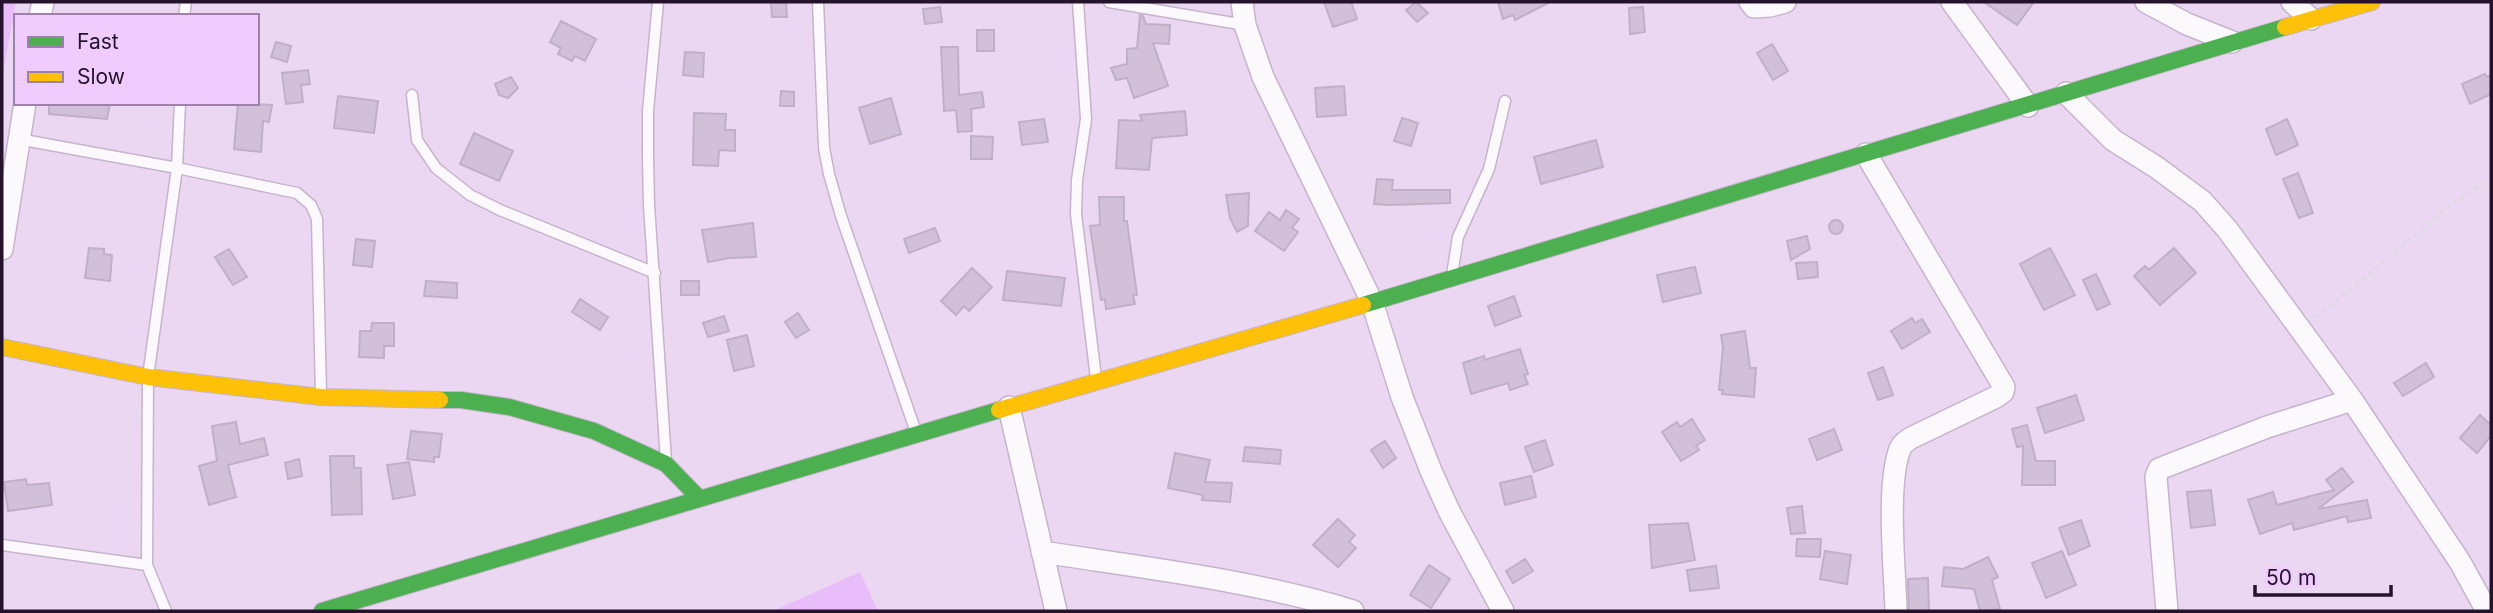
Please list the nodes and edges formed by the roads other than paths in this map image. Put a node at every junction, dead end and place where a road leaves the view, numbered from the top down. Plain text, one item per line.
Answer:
1 (658, 2) edge
2 (818, 2) edge
3 (1077, 2) edge
4 (1109, 2) edge
5 (1242, 2) edge
6 (1750, 2) edge
7 (1785, 2) edge
8 (1952, 2) edge
9 (2146, 2) edge
10 (2292, 2) edge
11 (2372, 2) edge
12 (2311, 19) junction
13 (1245, 25) junction
14 (2232, 42) junction
15 (2066, 93) junction
16 (412, 95) dead end
17 (1505, 101) dead end
18 (24, 105) edge
19 (180, 105) edge
20 (2028, 106) junction
21 (18, 139) junction
22 (1866, 154) junction
23 (177, 168) junction
24 (2, 249) edge
25 (655, 272) junction
26 (1452, 277) junction
27 (1372, 302) junction
28 (2, 346) edge
29 (148, 377) junction
30 (1097, 381) junction
31 (321, 397) junction
32 (2351, 400) junction
33 (1009, 407) junction
34 (917, 435) junction
35 (666, 464) junction
36 (699, 498) junction
37 (2, 545) edge
38 (1041, 552) junction
39 (147, 565) junction
40 (166, 611) edge
41 (322, 611) edge
42 (1056, 611) edge
43 (1353, 611) edge
44 (1503, 611) edge
45 (1896, 611) edge
46 (2167, 611) edge
47 (2487, 611) edge

1 - 25 lane
2 - 34 lane
3 - 30 lane
4 - 13 lane
5 - 13 street
6 - 7 street
8 - 20 street
9 - 14 street
10 - 12 street
11 - 12 main road
12 - 14 main road
13 - 27 street
14 - 15 main road
15 - 20 main road
15 - 32 street
16 - 25 lane
17 - 26 lane
18 - 21 street
19 - 23 lane
20 - 22 main road
21 - 23 lane
21 - 24 street
22 - 26 main road
22 - 45 street
23 - 29 lane
23 - 31 lane
25 - 35 lane
26 - 27 main road
27 - 30 main road
27 - 44 street
28 - 29 main road
29 - 31 main road
29 - 39 lane
30 - 33 main road
31 - 35 main road
32 - 46 street
32 - 47 street
33 - 34 main road
33 - 38 street
34 - 36 main road
35 - 36 main road
36 - 41 main road
37 - 39 lane
38 - 42 street
38 - 43 street
39 - 40 lane

